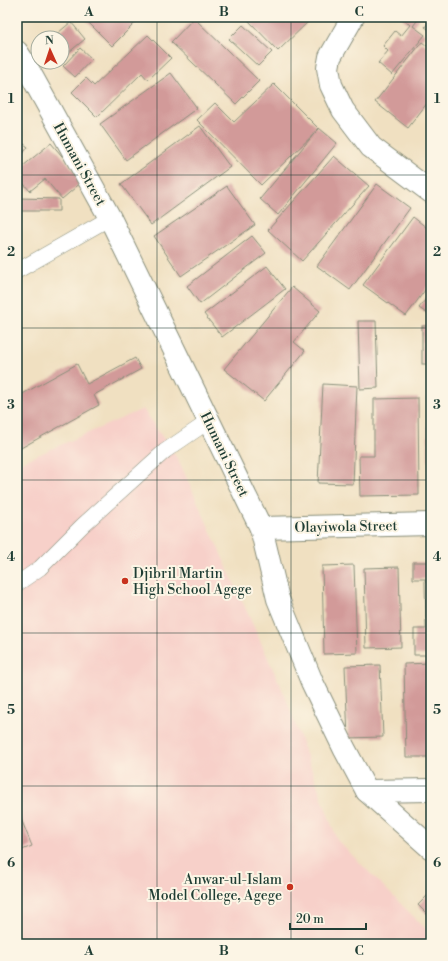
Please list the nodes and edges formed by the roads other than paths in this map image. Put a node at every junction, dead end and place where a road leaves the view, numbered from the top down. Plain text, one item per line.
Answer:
1 (352, 17) edge
2 (17, 52) edge
3 (431, 192) edge
4 (110, 218) junction
5 (17, 271) edge
6 (209, 421) junction
7 (431, 524) edge
8 (261, 528) junction
9 (17, 584) edge
10 (431, 790) edge
11 (367, 791) junction
12 (431, 848) edge

1 - 3 street
2 - 4 street, Humani Street
4 - 5 lane
4 - 6 street, Humani Street
6 - 8 street, Humani Street
6 - 9 lane
7 - 8 street, Olayiwola Street
8 - 11 street, Humani Street
10 - 11 street
11 - 12 street, Humani Street

